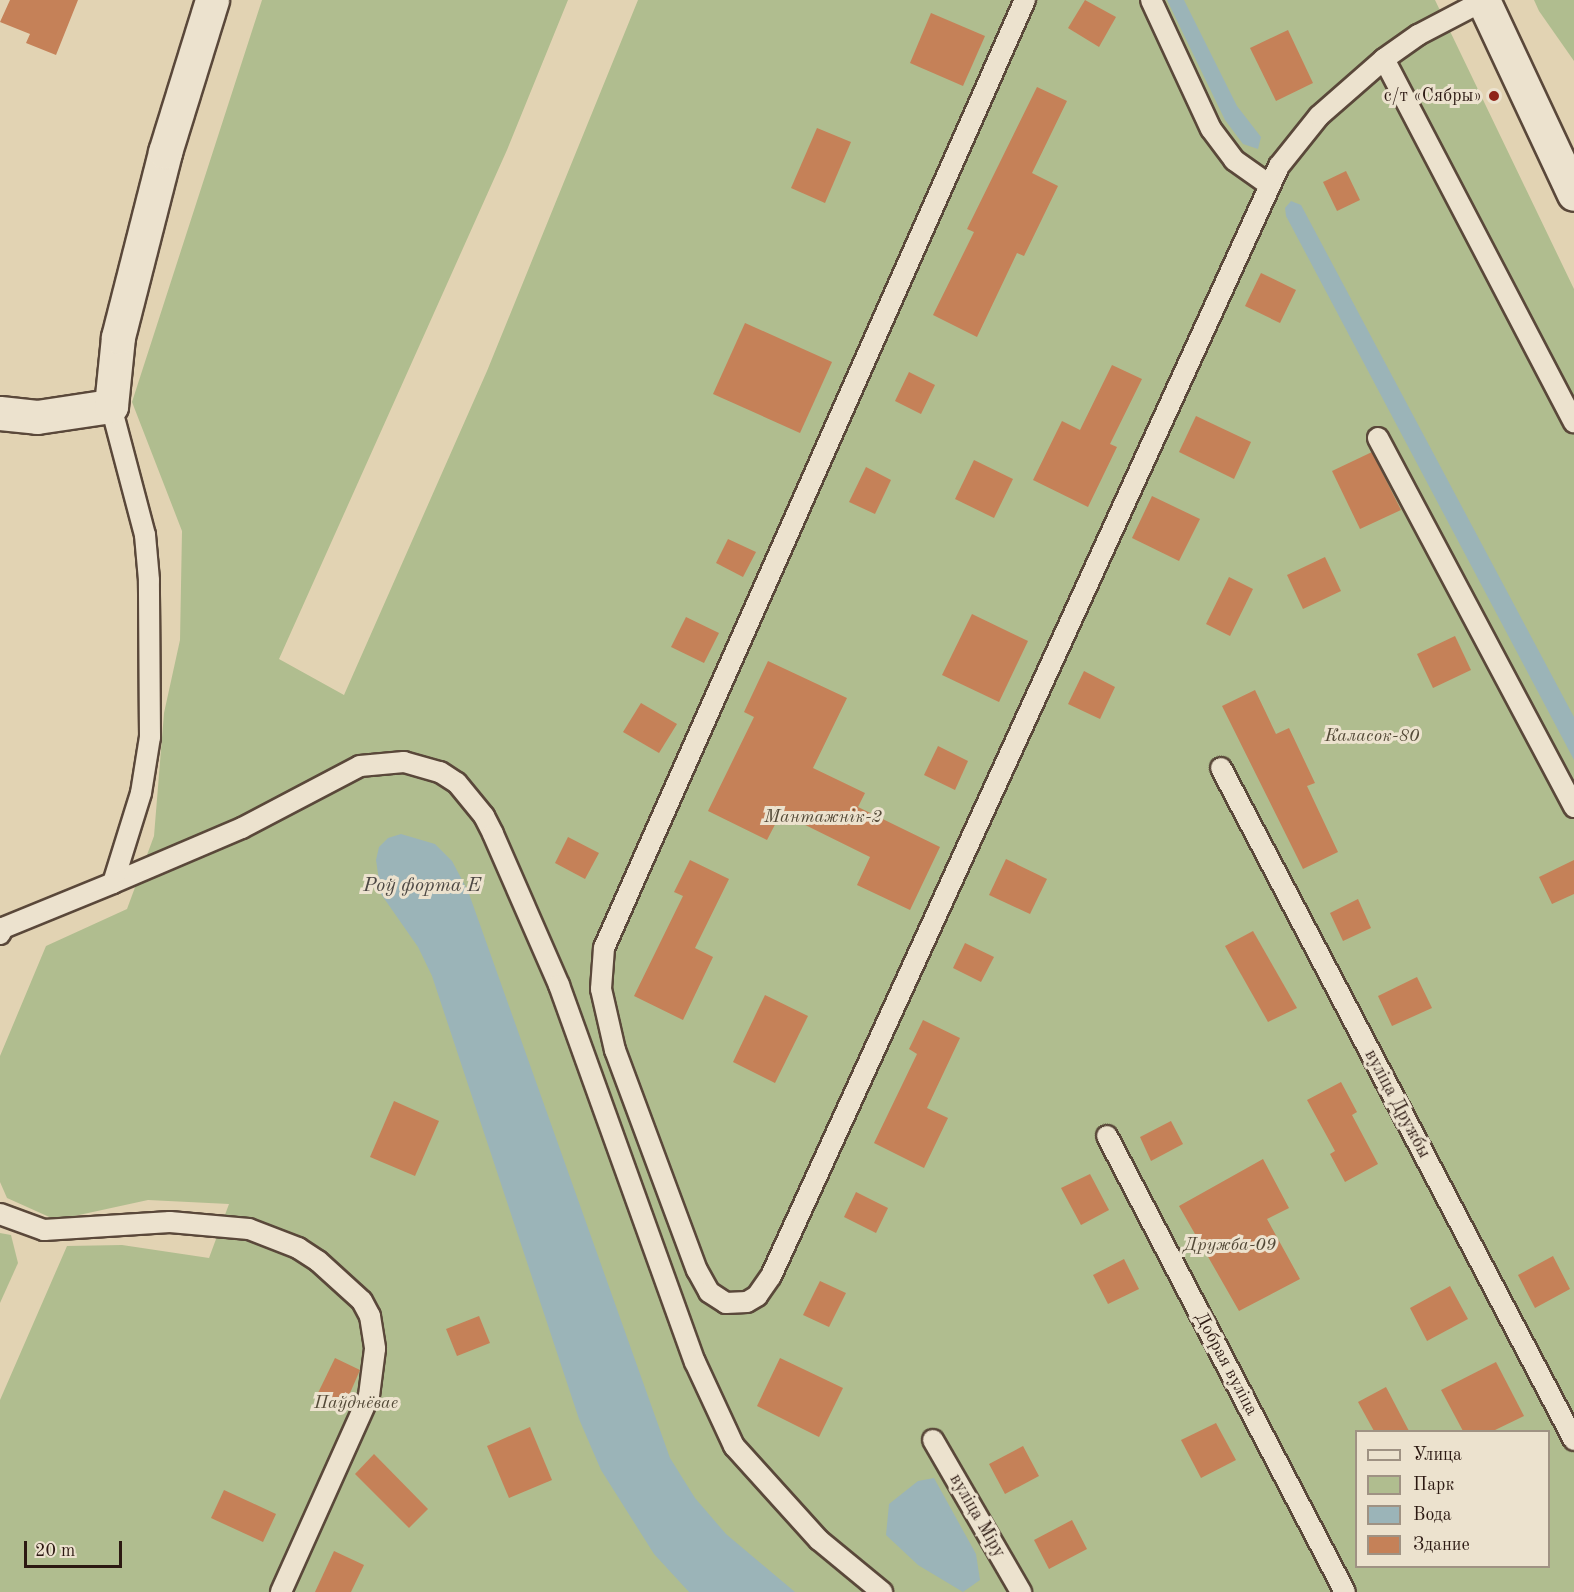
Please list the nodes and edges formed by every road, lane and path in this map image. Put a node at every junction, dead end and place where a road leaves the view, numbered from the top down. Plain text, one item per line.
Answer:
1 (212, 0) edge
2 (1025, 0) edge
3 (1151, 0) edge
4 (1483, 0) edge
5 (1384, 59) junction
6 (1268, 184) junction
7 (1574, 194) edge
8 (111, 406) junction
9 (0, 413) edge
10 (1574, 422) edge
11 (1378, 438) dead end
12 (1221, 768) dead end
13 (1574, 807) edge
14 (113, 883) junction
15 (1, 930) edge
16 (1107, 1136) dead end
17 (0, 1214) edge
18 (933, 1440) dead end
19 (1574, 1440) edge
20 (281, 1592) edge
21 (882, 1592) edge
22 (1021, 1592) edge
23 (1345, 1592) edge

1 - 8 street
2 - 6 lane
3 - 6 lane
4 - 5 lane
4 - 7 street
5 - 6 lane
5 - 10 lane
8 - 9 street
8 - 14 lane
11 - 13 lane
12 - 19 lane, вуліца Дружбы
14 - 15 lane
14 - 21 lane
16 - 23 lane, Добрая вуліца
17 - 20 lane
18 - 22 lane, вуліца Міру

